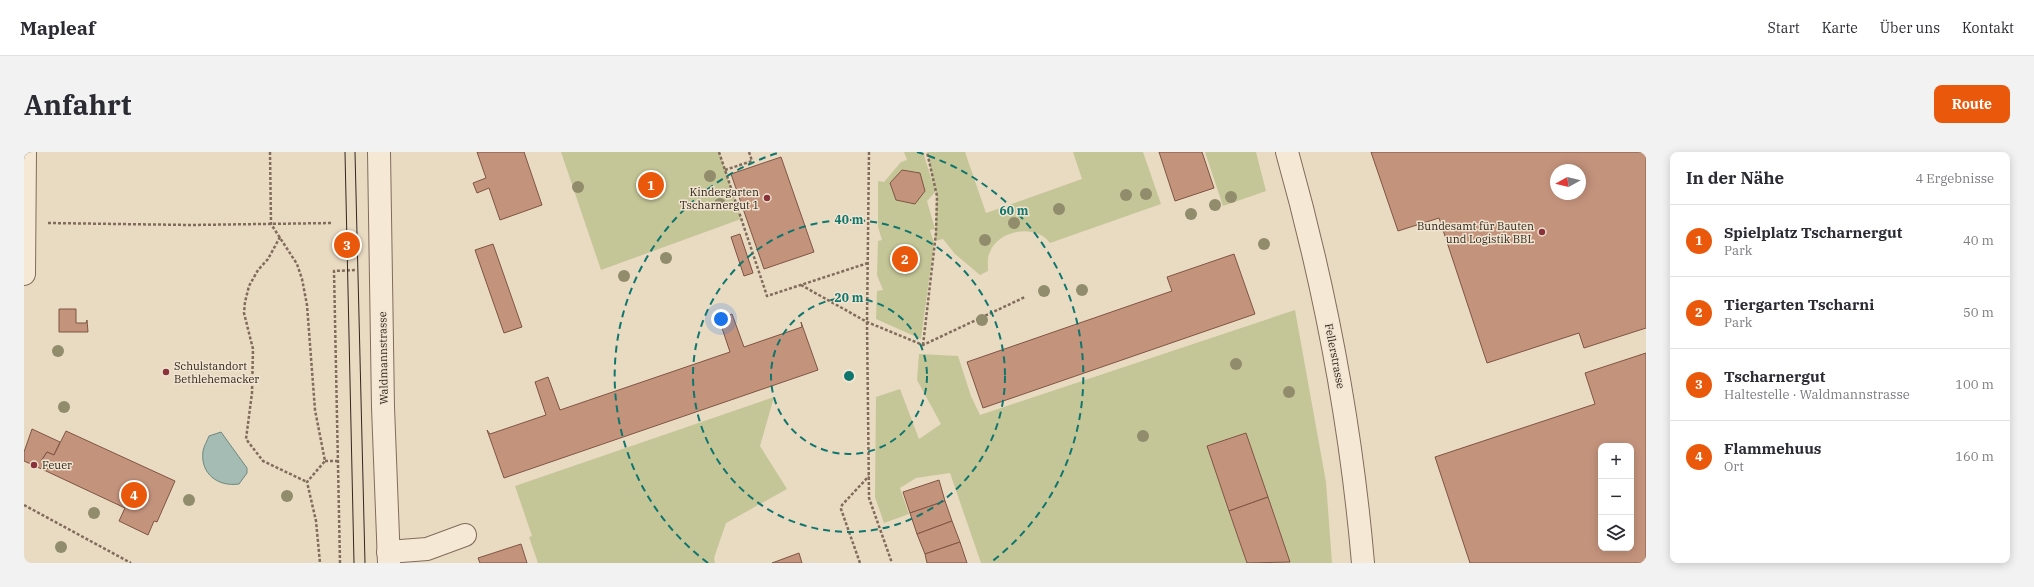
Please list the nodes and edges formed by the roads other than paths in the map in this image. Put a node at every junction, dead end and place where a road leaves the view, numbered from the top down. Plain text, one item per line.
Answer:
1 (25, 152) edge
2 (379, 152) edge
3 (1287, 152) edge
4 (24, 274) edge
5 (465, 535) dead end
6 (389, 558) edge
7 (1363, 563) edge

1 - 4 street
2 - 6 street, Waldmannstrasse
3 - 7 street, Fellerstrasse
5 - 6 street

